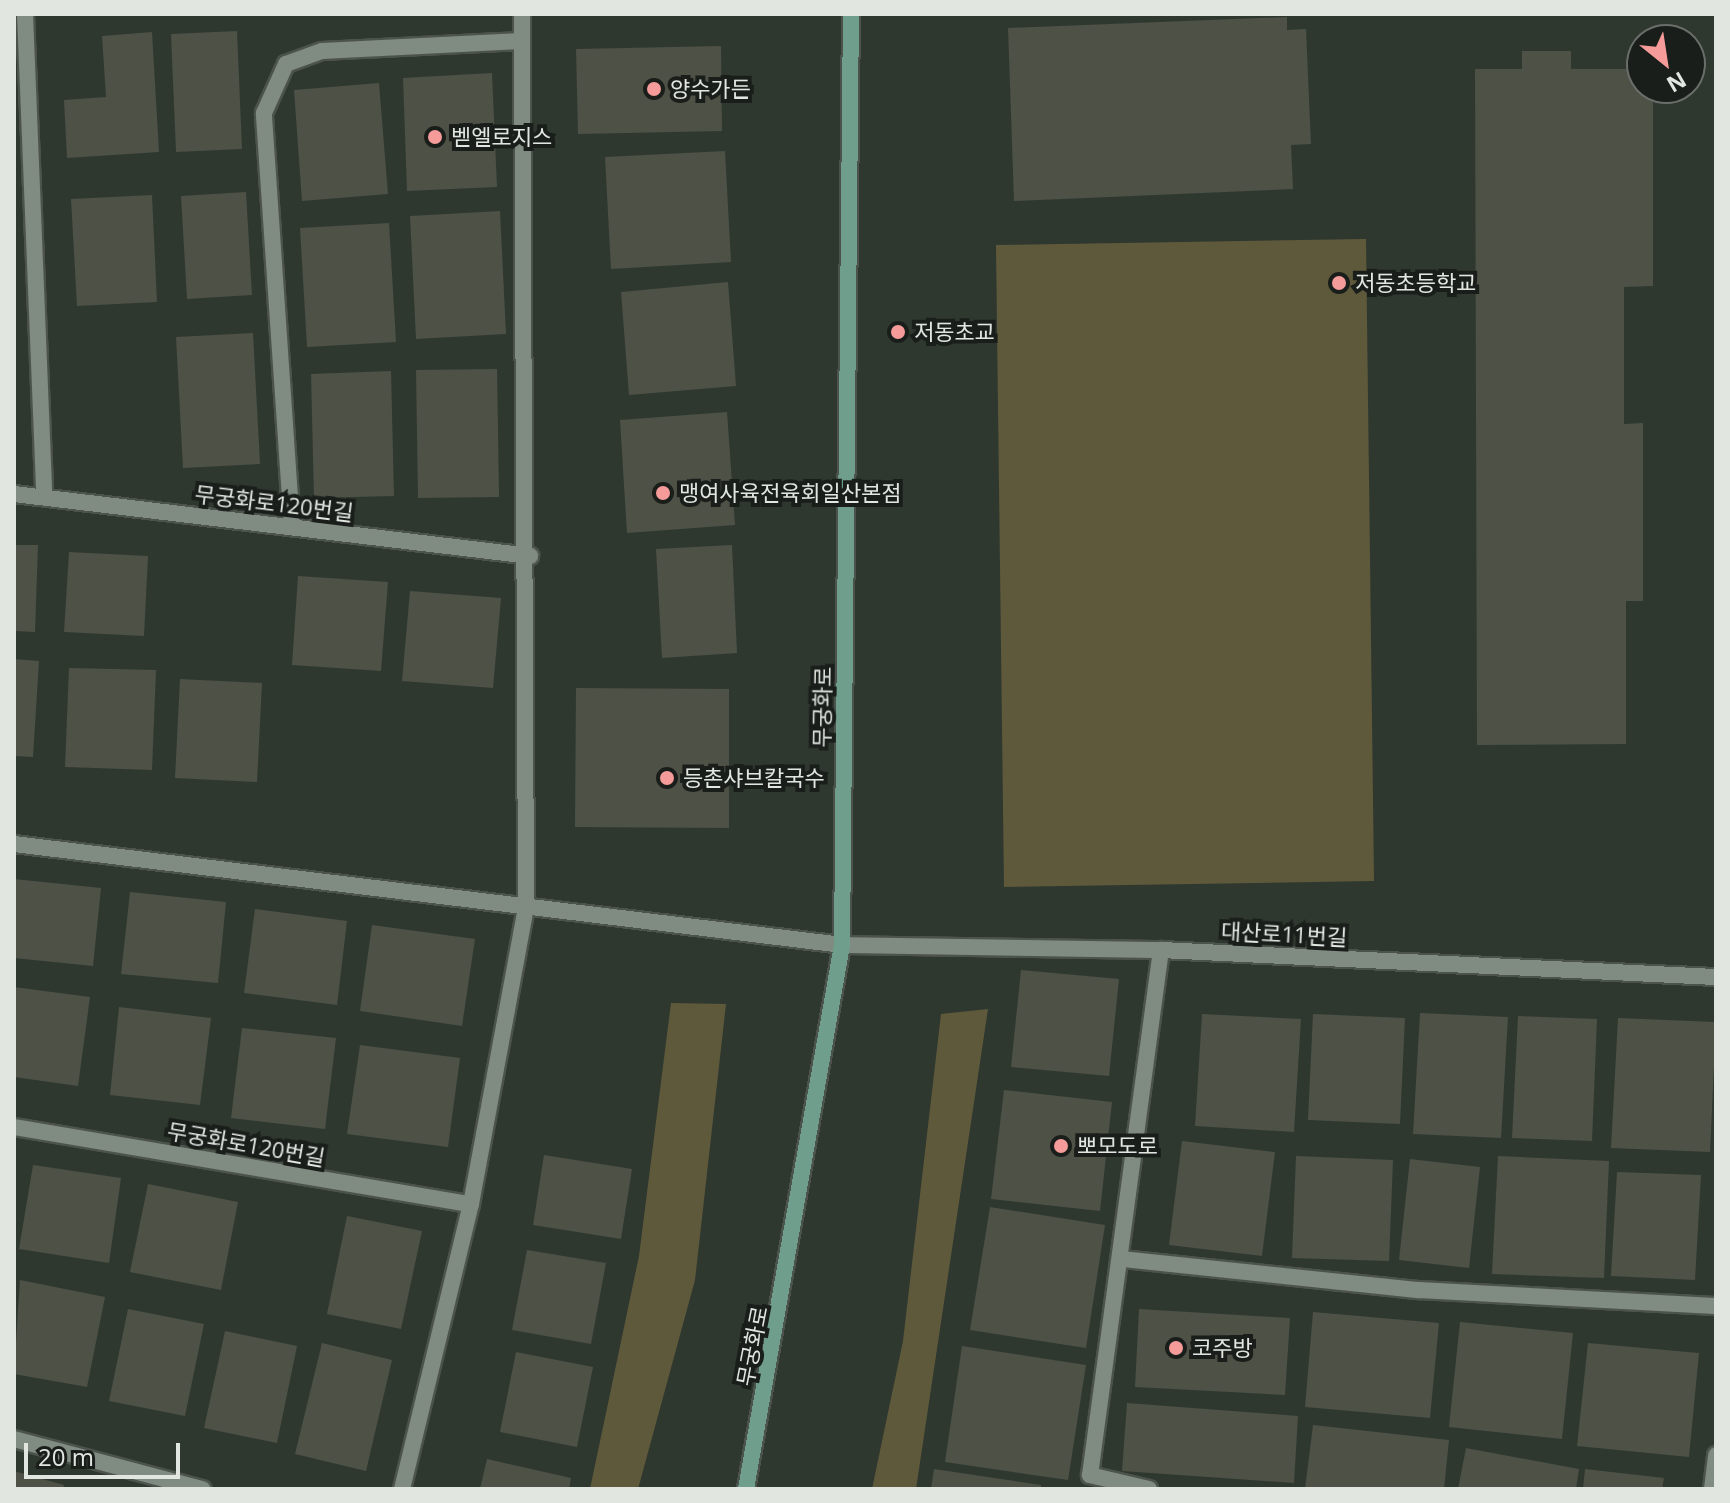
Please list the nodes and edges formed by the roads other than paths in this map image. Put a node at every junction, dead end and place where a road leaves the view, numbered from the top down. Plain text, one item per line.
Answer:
1 (25, 14) edge
2 (522, 14) edge
3 (851, 14) edge
4 (521, 41) junction
5 (14, 494) edge
6 (44, 497) junction
7 (292, 527) junction
8 (530, 556) junction
9 (14, 844) edge
10 (526, 906) junction
11 (842, 945) junction
12 (1161, 950) junction
13 (1716, 977) edge
14 (14, 1127) edge
15 (471, 1204) junction
16 (1122, 1259) junction
17 (1716, 1306) edge
18 (14, 1439) edge
19 (1716, 1455) edge
20 (202, 1489) edge
21 (402, 1489) edge
22 (746, 1489) edge
23 (1149, 1489) edge
24 (1712, 1489) edge

1 - 6 street
2 - 4 street
3 - 11 main road, 무궁화로
4 - 7 street
4 - 8 street
5 - 6 street, 무궁화로120번길
6 - 7 street, 무궁화로120번길
7 - 8 street, 무궁화로120번길
8 - 10 street
9 - 10 street
10 - 11 street
10 - 15 street
11 - 12 street, 대산로11번길
11 - 22 main road, 무궁화로
12 - 13 street, 대산로11번길
12 - 16 street
14 - 15 street, 무궁화로120번길
15 - 21 street
16 - 17 street
16 - 23 street
18 - 20 street
19 - 24 street

